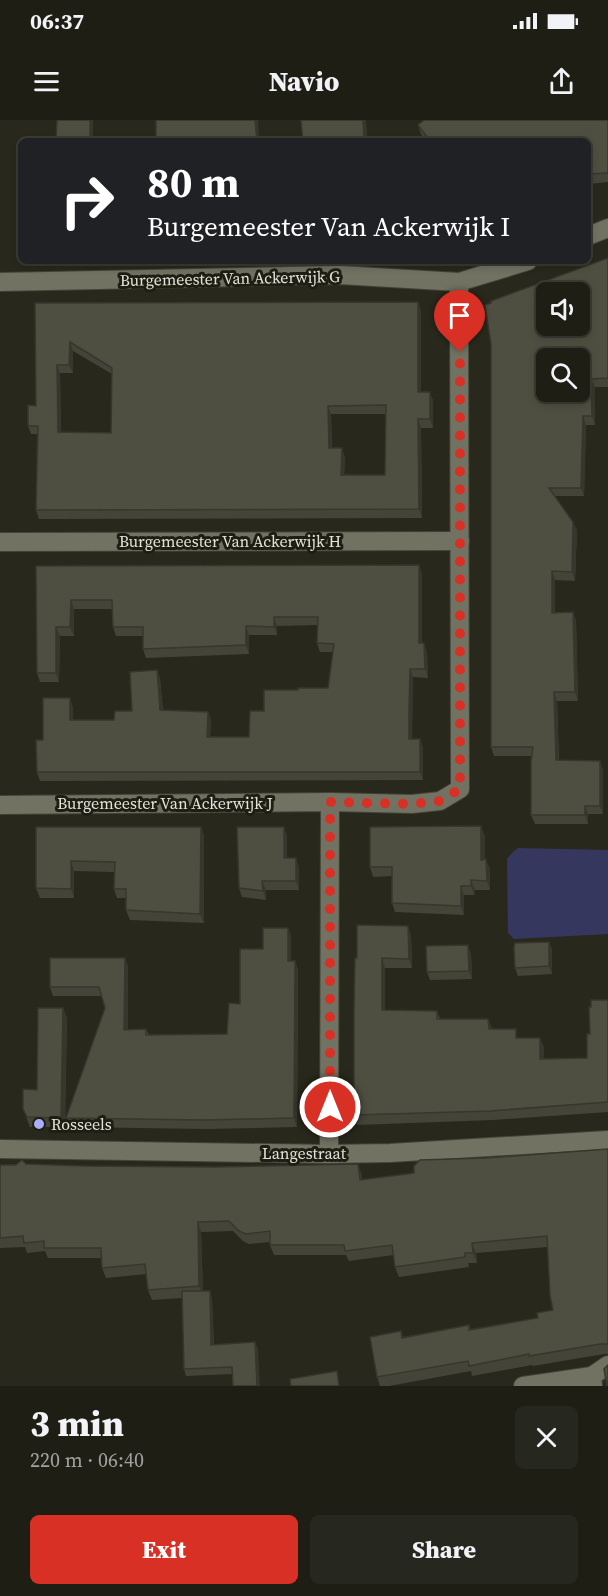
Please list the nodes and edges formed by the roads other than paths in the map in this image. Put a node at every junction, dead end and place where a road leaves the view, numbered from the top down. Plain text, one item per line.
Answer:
1 (608, 228) edge
2 (591, 235) edge
3 (518, 264) edge
4 (0, 282) edge
5 (459, 282) junction
6 (460, 541) junction
7 (0, 542) edge
8 (330, 802) junction
9 (0, 805) edge
10 (608, 1140) edge
11 (0, 1149) edge
12 (329, 1154) junction
13 (608, 1365) edge
14 (592, 1381) edge
15 (523, 1386) edge

1 - 2 street
3 - 5 street
4 - 5 street, Burgemeester Van Ackerwijk G
5 - 6 street
6 - 7 street, Burgemeester Van Ackerwijk H
6 - 8 street, Burgemeester Van Ackerwijk J
8 - 9 street, Burgemeester Van Ackerwijk J
8 - 12 street
10 - 12 street, Langestraat
11 - 12 street, Langestraat
13 - 14 street
14 - 15 street

